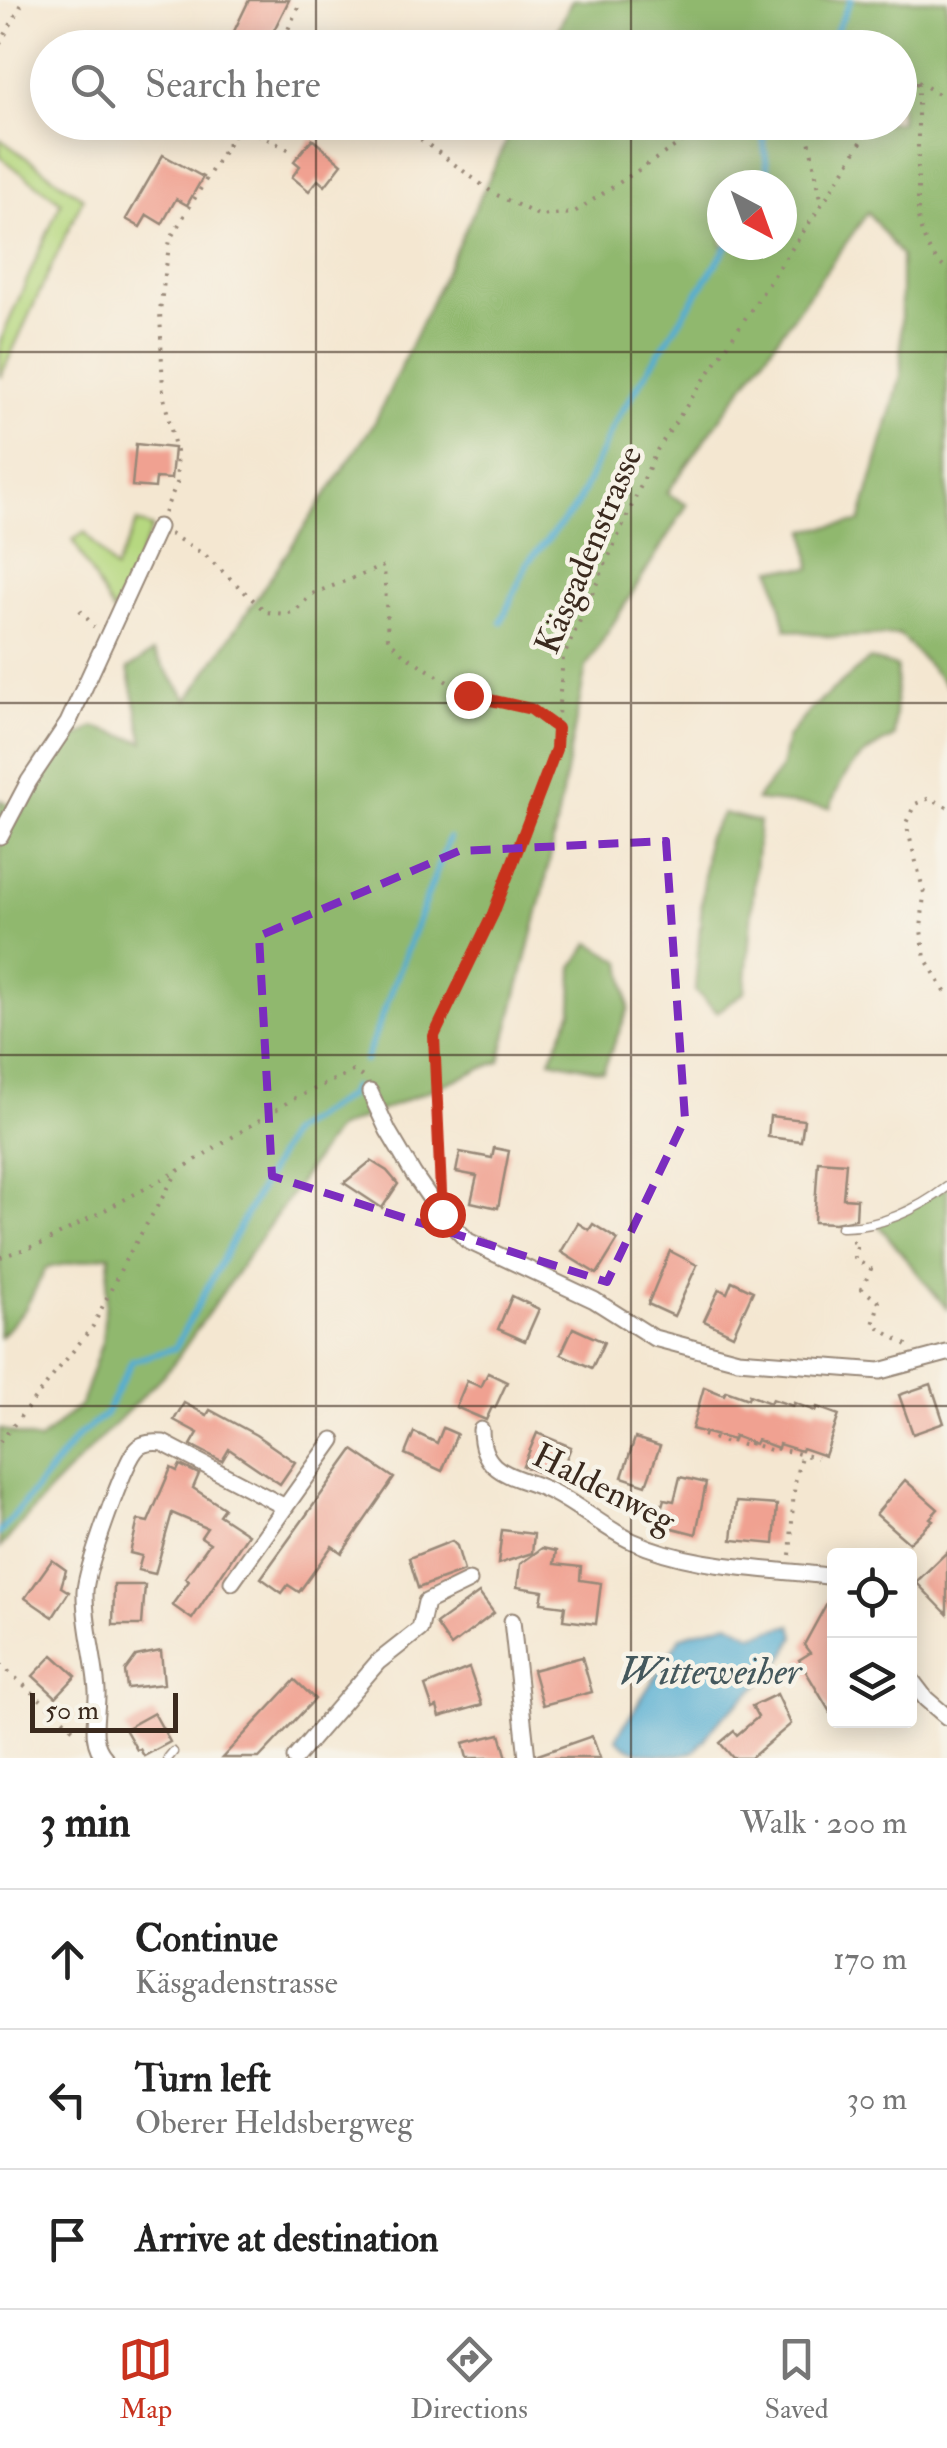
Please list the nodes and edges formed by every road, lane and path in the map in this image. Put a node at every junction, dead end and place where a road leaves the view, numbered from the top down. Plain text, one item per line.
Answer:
1 (24, 0) edge
2 (300, 0) edge
3 (288, 30) edge
4 (0, 44) edge
5 (918, 82) joint
6 (947, 99) edge
7 (230, 140) edge
8 (271, 140) edge
9 (422, 140) edge
10 (685, 140) edge
11 (809, 140) edge
12 (862, 140) edge
13 (292, 151) dead end
14 (822, 204) junction
15 (947, 270) edge
16 (158, 526) junction
17 (557, 728) junction
18 (947, 808) edge
19 (0, 836) edge
20 (947, 995) edge
21 (370, 1092) joint
22 (178, 1172) junction
23 (947, 1187) edge
24 (442, 1214) junction
25 (840, 1227) dead end
26 (854, 1227) junction
27 (0, 1257) edge
28 (941, 1353) edge
29 (481, 1430) dead end
30 (703, 1435) dead end
31 (333, 1440) dead end
32 (0, 1442) edge
33 (801, 1457) junction
34 (817, 1458) dead end
35 (284, 1508) junction
36 (791, 1544) dead end
37 (827, 1576) edge
38 (469, 1580) dead end
39 (232, 1582) dead end
40 (512, 1621) dead end
41 (0, 1664) edge
42 (917, 1693) edge
43 (947, 1717) edge
44 (102, 1754) edge
45 (295, 1758) edge
46 (527, 1758) edge

1 - 4 path
2 - 3 path
5 - 6 path
5 - 15 path
7 - 16 path
8 - 13 path
9 - 10 path
11 - 14 path
12 - 14 path, Käsgadenstrasse
14 - 17 path, Käsgadenstrasse
16 - 17 path
16 - 19 street
17 - 24 path, Käsgadenstrasse
18 - 20 path
21 - 22 path
21 - 24 street
22 - 27 path
22 - 32 path
23 - 26 lane
24 - 28 street
25 - 26 lane
26 - 28 path
29 - 37 street, Haldenweg
30 - 33 path
31 - 35 street
33 - 34 path
33 - 36 path
35 - 39 street
35 - 44 street
38 - 45 street
40 - 46 street
41 - 44 path
42 - 43 street

